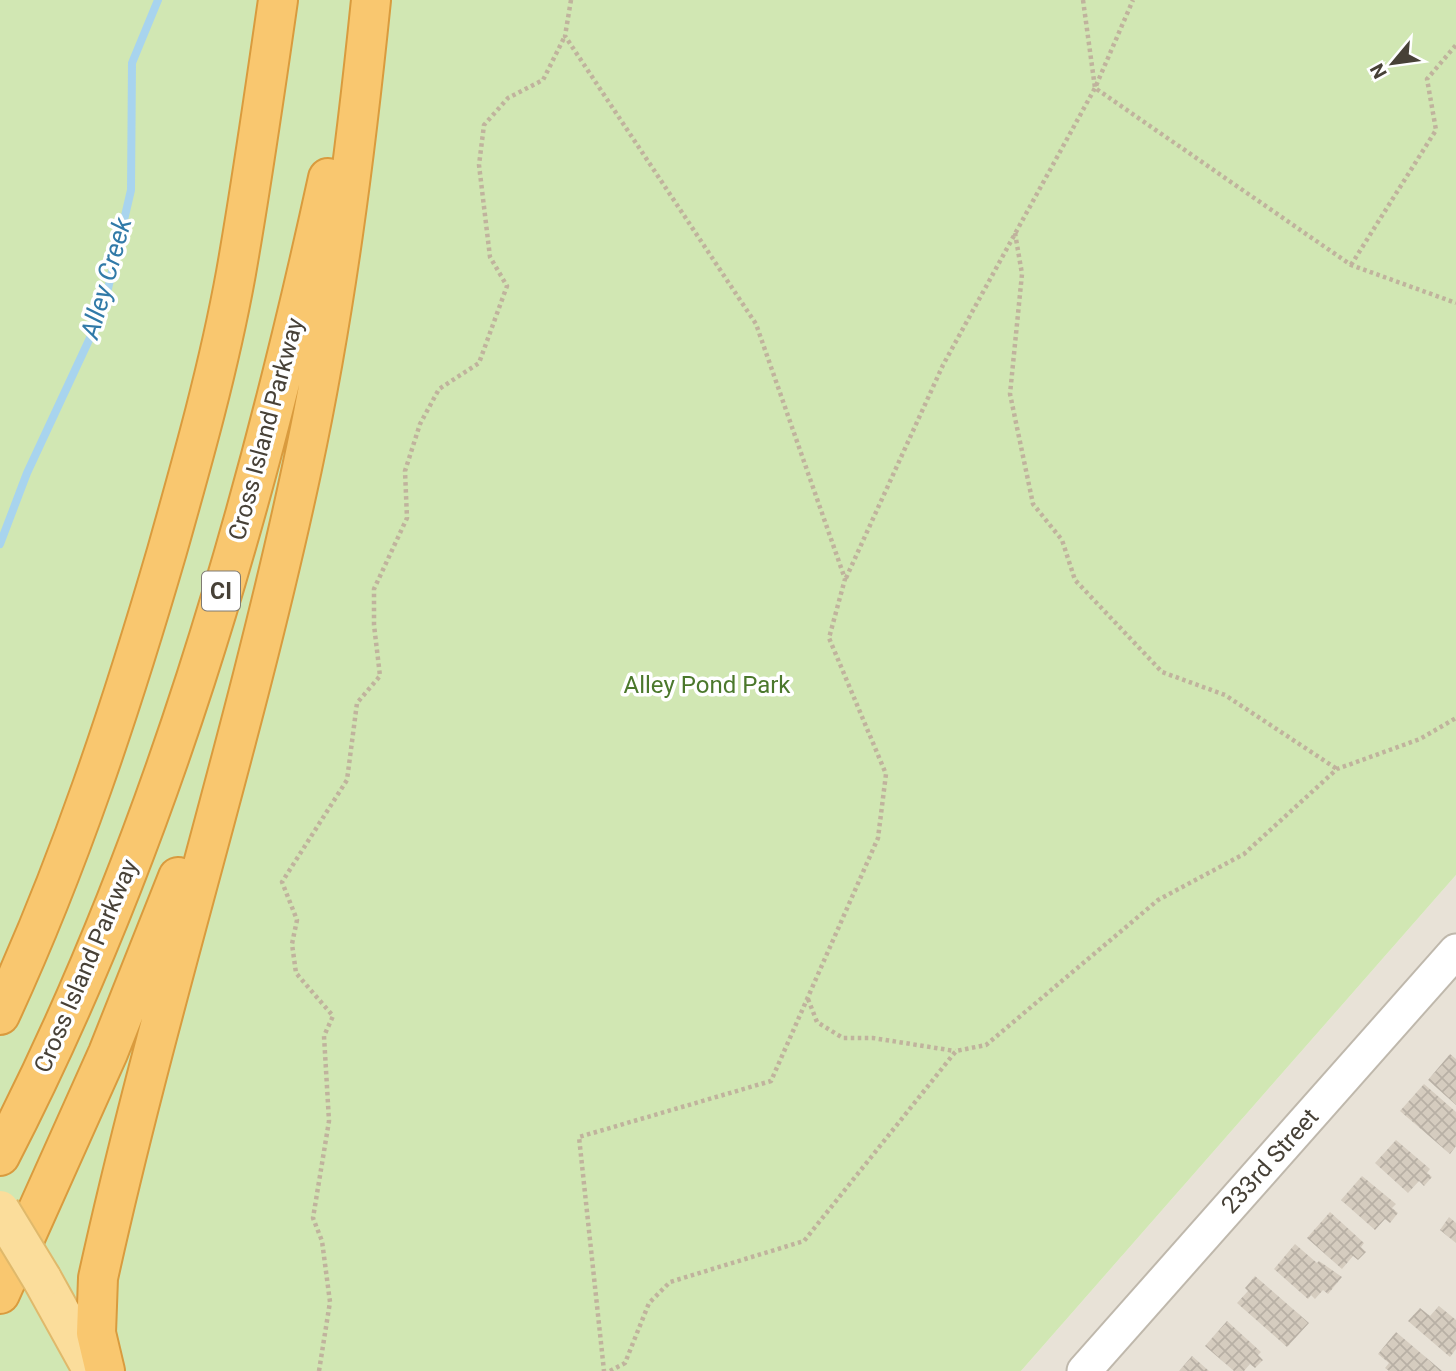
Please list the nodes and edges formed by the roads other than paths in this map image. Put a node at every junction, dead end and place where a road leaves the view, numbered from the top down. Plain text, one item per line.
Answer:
1 (278, 0) edge
2 (359, 0) edge
3 (371, 0) edge
4 (334, 301) junction
5 (1456, 951) edge
6 (0, 1015) edge
7 (0, 1156) edge
8 (0, 1210) edge
9 (0, 1294) edge
10 (93, 1371) edge
11 (106, 1371) edge
12 (1084, 1371) edge

1 - 6 highway
2 - 7 highway, Cross Island Parkway / CI
3 - 4 highway
4 - 9 highway
4 - 11 highway
5 - 12 street, 233rd Street
8 - 10 main road, bridge

